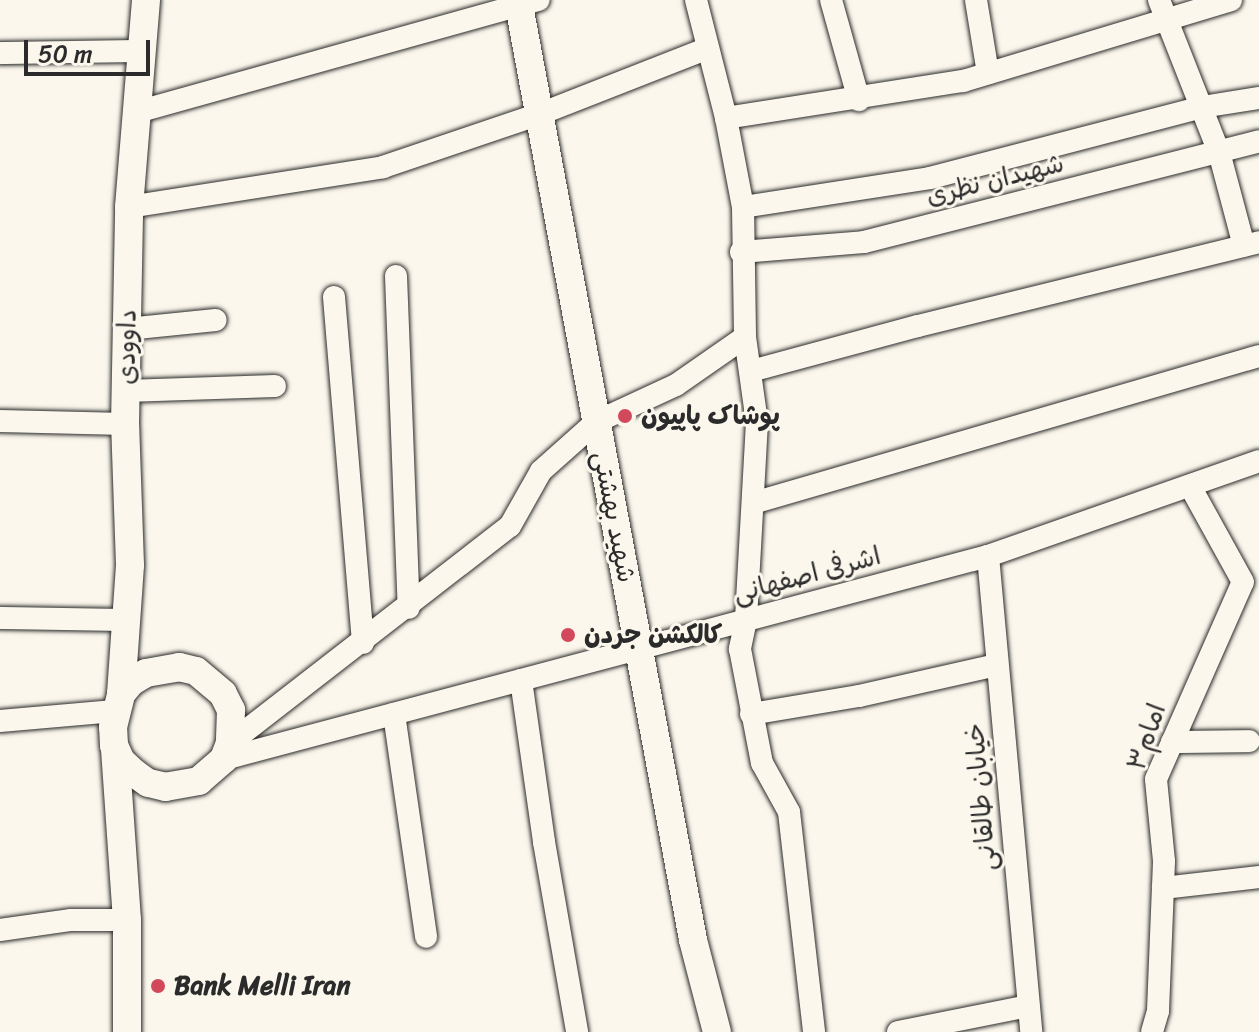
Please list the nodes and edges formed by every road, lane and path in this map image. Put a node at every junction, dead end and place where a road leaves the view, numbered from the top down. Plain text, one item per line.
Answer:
1 (146, 0) edge
2 (696, 0) edge
3 (831, 0) edge
4 (976, 0) edge
5 (1231, 0) edge
6 (525, 2) edge
7 (1163, 9) edge
8 (708, 48) junction
9 (142, 51) junction
10 (0, 53) edge
11 (988, 73) junction
12 (1259, 98) edge
13 (859, 100) junction
14 (1202, 107) junction
15 (137, 112) junction
16 (540, 114) junction
17 (726, 118) junction
18 (1259, 141) edge
19 (1219, 152) junction
20 (129, 207) junction
21 (743, 207) junction
22 (1251, 244) edge
23 (741, 252) junction
24 (396, 276) dead end
25 (334, 297) dead end
26 (216, 320) dead end
27 (127, 329) junction
28 (745, 337) junction
29 (1259, 356) edge
30 (751, 371) junction
31 (275, 386) dead end
32 (126, 391) junction
33 (0, 421) edge
34 (596, 422) junction
35 (125, 424) junction
36 (1259, 461) edge
37 (1190, 486) junction
38 (753, 503) junction
39 (988, 556) junction
40 (409, 608) junction
41 (0, 618) edge
42 (127, 620) junction
43 (746, 620) junction
44 (363, 643) junction
45 (638, 648) junction
46 (997, 665) junction
47 (521, 680) junction
48 (118, 702) junction
49 (394, 714) junction
50 (751, 714) junction
51 (0, 721) edge
52 (1249, 741) dead end
53 (1172, 742) junction
54 (114, 745) junction
55 (227, 751) junction
56 (1259, 877) edge
57 (1163, 888) junction
58 (127, 920) junction
59 (0, 930) edge
60 (426, 937) dead end
61 (1035, 1024) edge
62 (127, 1032) edge
63 (577, 1032) edge
64 (717, 1032) edge
65 (814, 1032) edge
66 (898, 1032) edge
67 (1152, 1032) edge

1 - 9 main road, داوودی
2 - 8 street
3 - 13 street
4 - 11 street
5 - 7 street
6 - 15 street
6 - 16 main road, شهید بهشتی
7 - 11 street
7 - 14 street
8 - 16 street
8 - 17 street
9 - 10 street
9 - 15 main road, داوودی
11 - 13 street
12 - 14 street
13 - 17 street
14 - 19 street
14 - 21 street
15 - 20 main road, داوودی
16 - 20 street
16 - 34 main road, شهید بهشتی
17 - 21 street
18 - 19 street, شهیدان نظری
19 - 22 street
19 - 23 street, شهیدان نظری
20 - 27 main road, داوودی
21 - 23 street
22 - 30 street
23 - 28 street
24 - 40 street
25 - 44 street
26 - 27 street
27 - 32 main road, داوودی
28 - 30 street
28 - 34 street
29 - 38 street
30 - 38 street
31 - 32 street
32 - 35 main road, داوودی
33 - 35 street
34 - 40 street
34 - 45 main road, شهید بهشتی
35 - 42 main road, داوودی
36 - 37 street, اشرفی اصفهانی
37 - 39 street, اشرفی اصفهانی
37 - 53 street, امام۳
38 - 43 street
39 - 43 street, اشرفی اصفهانی
39 - 46 street, خیابان طالقانی
40 - 44 street
41 - 42 street
42 - 48 main road, داوودی
43 - 45 street, اشرفی اصفهانی
43 - 50 street
44 - 55 street
45 - 47 street, اشرفی اصفهانی
45 - 64 main road, شهید بهشتی
46 - 50 street
46 - 61 street, خیابان طالقانی
47 - 49 street, اشرفی اصفهانی
47 - 63 street
48 - 51 street
48 - 54 main road
48 - 55 main road
49 - 55 street, اشرفی اصفهانی
49 - 60 street
50 - 65 street
52 - 53 street
53 - 57 street, امام۳
54 - 55 main road
54 - 58 main road
56 - 57 street
57 - 67 street, امام۳
58 - 59 street
58 - 62 main road
61 - 66 street

